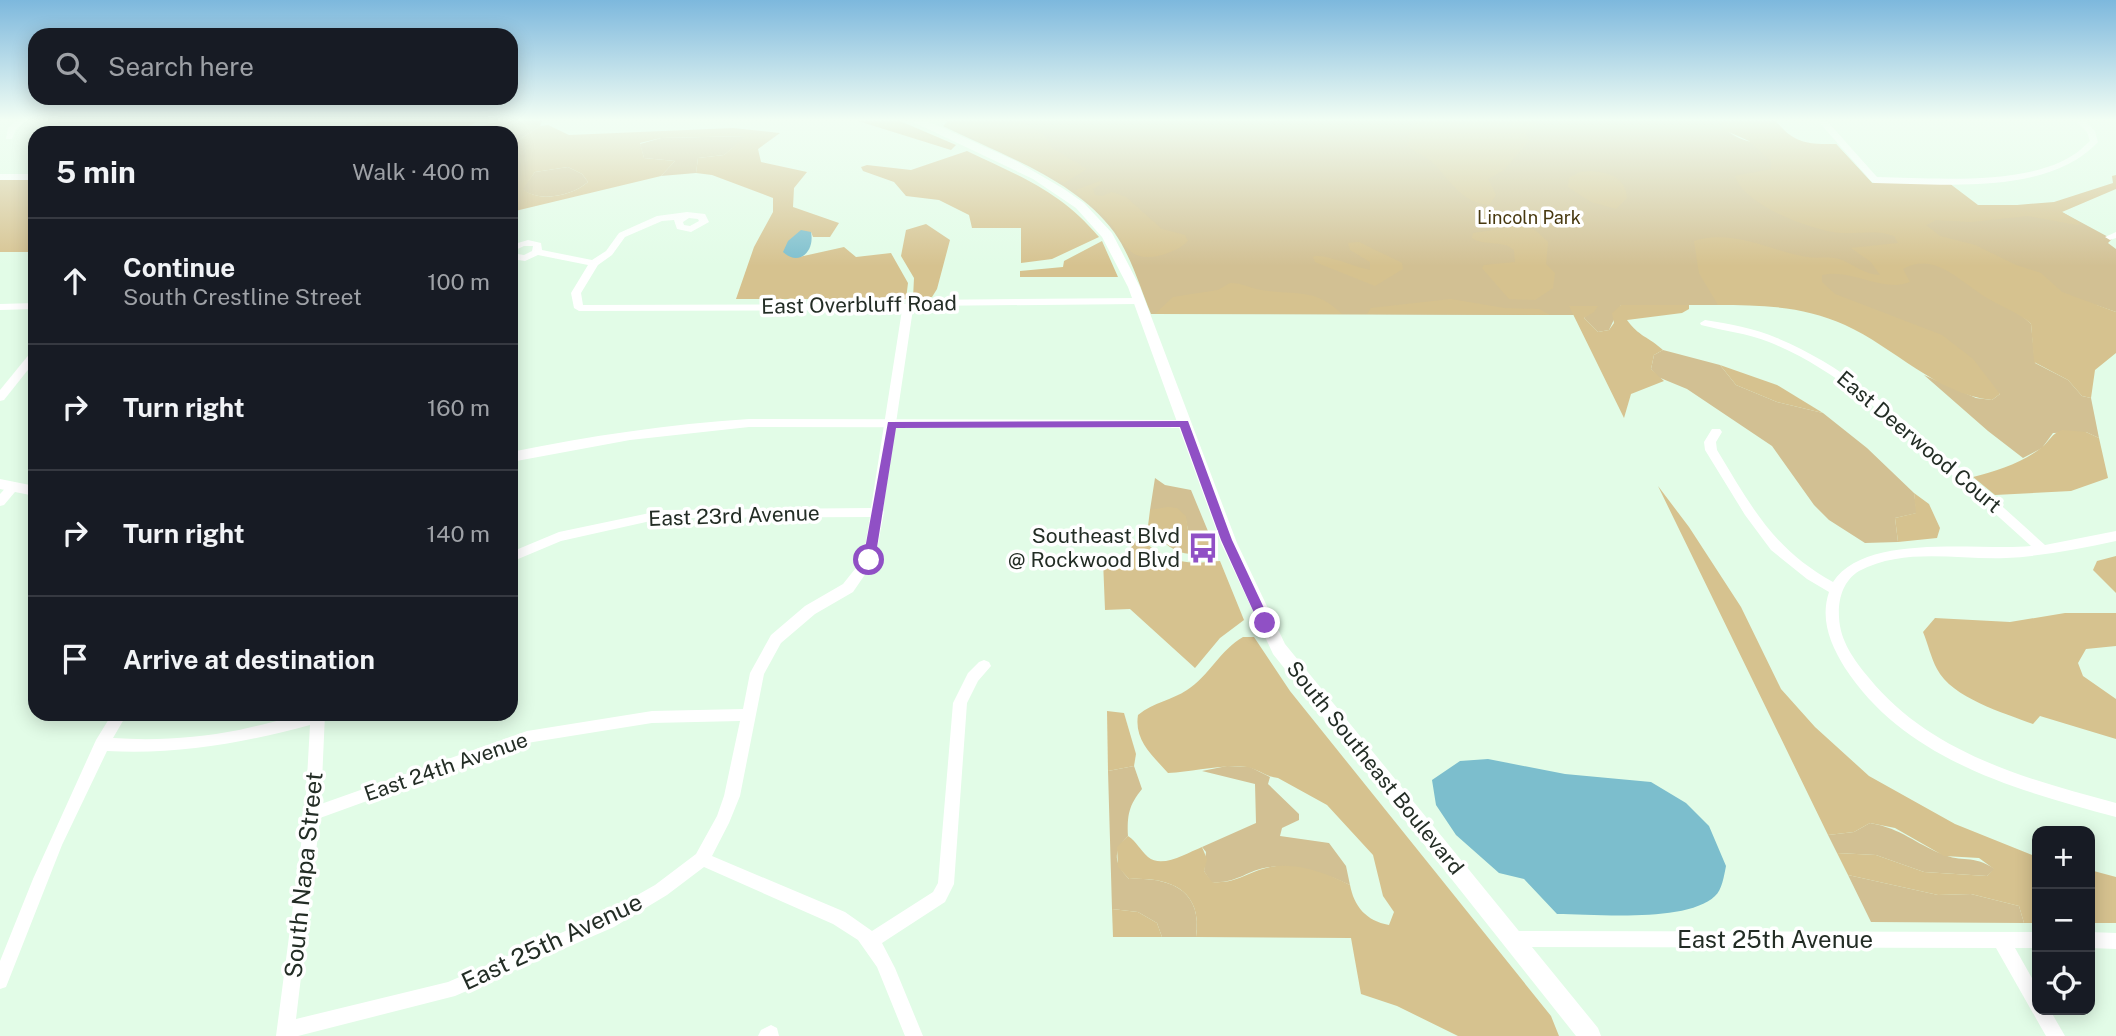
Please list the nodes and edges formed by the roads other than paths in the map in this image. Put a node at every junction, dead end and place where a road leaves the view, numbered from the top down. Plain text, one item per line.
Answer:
1 (1020, 169) edge
2 (1865, 169) edge
3 (2043, 169) edge
4 (0, 177) edge
5 (28, 177) edge
6 (1875, 180) joint
7 (683, 217) dead end
8 (518, 245) edge
9 (537, 252) junction
10 (518, 257) edge
11 (594, 263) junction
12 (1138, 301) junction
13 (28, 306) edge
14 (0, 307) edge
15 (908, 307) junction
16 (1705, 323) dead end
17 (28, 363) edge
18 (0, 397) edge
19 (892, 424) junction
20 (1184, 424) junction
21 (1716, 432) dead end
22 (518, 455) edge
23 (7, 485) edge
24 (28, 490) edge
25 (0, 502) edge
26 (878, 512) junction
27 (2116, 536) edge
28 (2044, 551) junction
29 (518, 554) edge
30 (1835, 589) junction
31 (984, 666) dead end
32 (748, 715) junction
33 (116, 721) edge
34 (298, 721) edge
35 (318, 721) edge
36 (101, 744) junction
37 (2116, 810) edge
38 (313, 814) junction
39 (702, 859) junction
40 (1513, 939) junction
41 (2001, 940) junction
42 (2032, 940) edge
43 (2095, 940) edge
44 (871, 941) junction
45 (2116, 941) edge
46 (0, 981) edge
47 (2032, 994) edge
48 (2044, 1015) edge
49 (286, 1033) edge
50 (914, 1036) edge
51 (1590, 1036) edge
52 (2056, 1036) edge

1 - 12 main road, South Southeast Boulevard
2 - 6 street
3 - 6 street
4 - 5 street
7 - 11 street
8 - 9 street
9 - 10 street
9 - 11 street
11 - 15 street, East Overbluff Road
12 - 15 street, East Overbluff Road
12 - 20 main road, South Southeast Boulevard
13 - 14 street
15 - 19 street
16 - 28 street, East Deerwood Court
17 - 18 street
19 - 20 street
19 - 22 street
19 - 26 street
20 - 40 main road, South Southeast Boulevard
21 - 30 street
23 - 24 street
23 - 25 street
26 - 29 street, East 23rd Avenue
26 - 32 street
27 - 28 street
28 - 30 street
30 - 37 street
31 - 44 street
32 - 38 street, East 24th Avenue
32 - 39 street
33 - 36 street
34 - 36 street
35 - 38 street, South Napa Street
36 - 46 street
38 - 49 street, South Napa Street
39 - 44 street
39 - 49 street, East 25th Avenue
40 - 41 street, East 25th Avenue
40 - 51 main road, South Southeast Boulevard
41 - 42 street, East 25th Avenue
41 - 47 street
43 - 45 street
44 - 50 street
48 - 52 street

